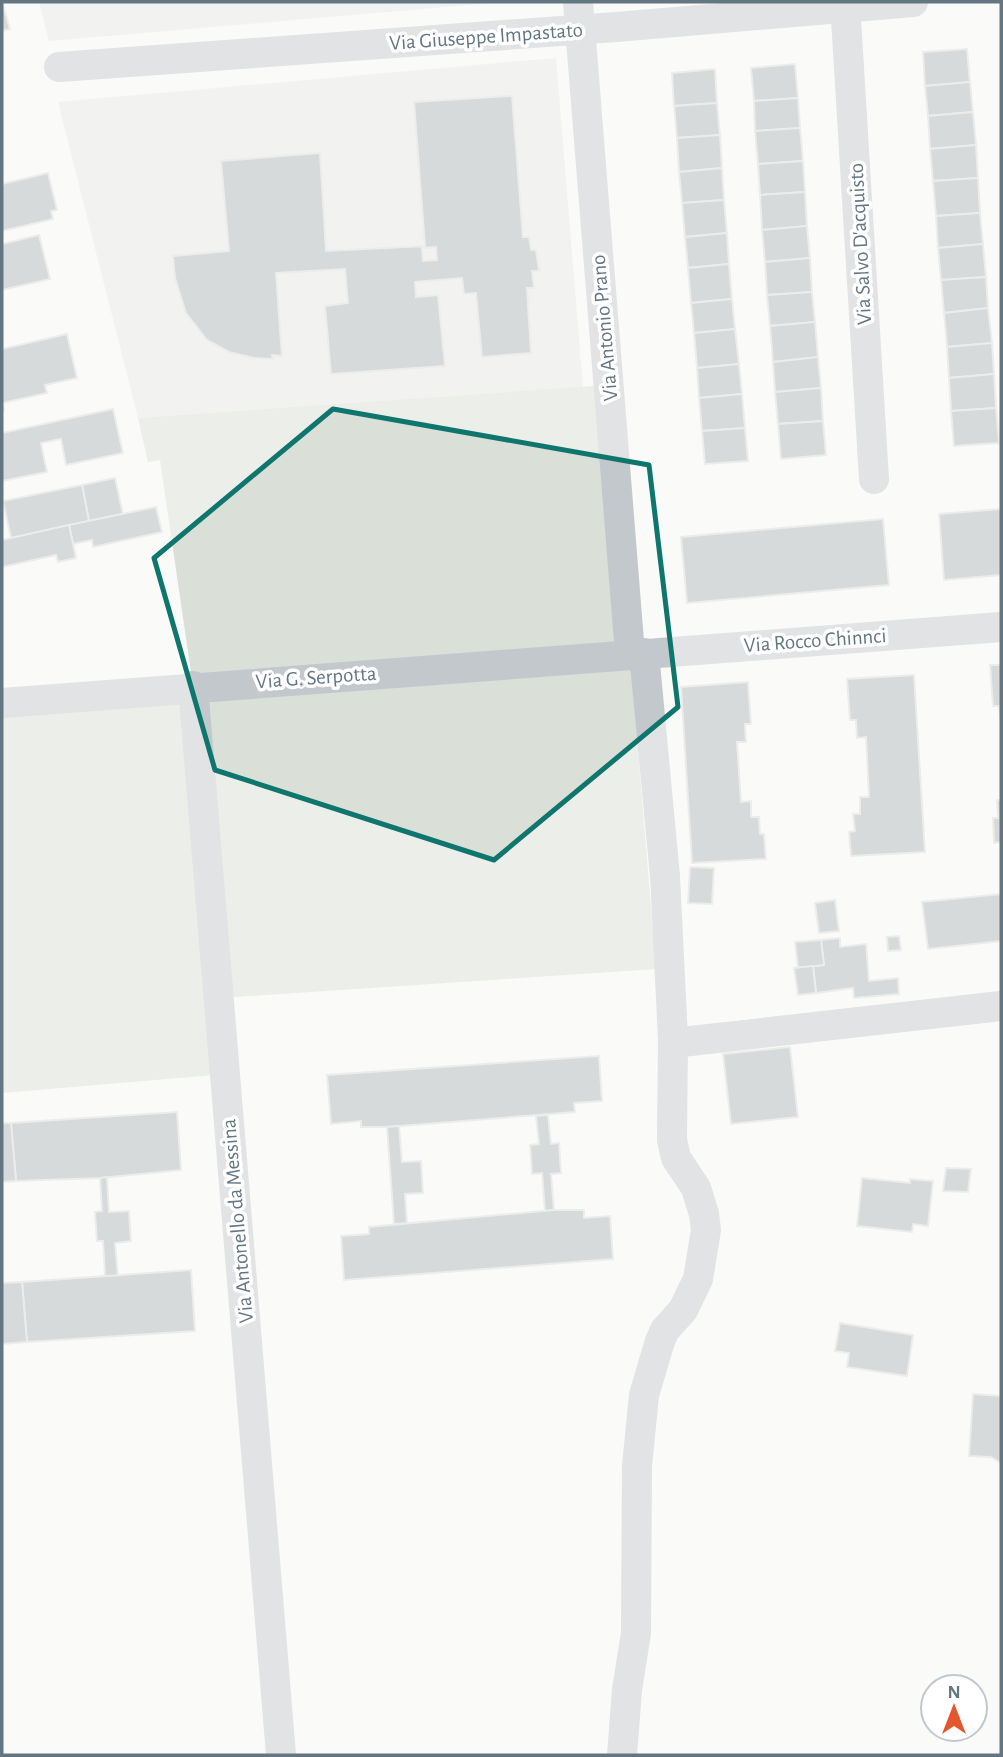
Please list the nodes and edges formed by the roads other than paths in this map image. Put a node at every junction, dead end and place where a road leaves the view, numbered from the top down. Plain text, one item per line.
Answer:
1 (913, 2) edge
2 (846, 5) edge
3 (579, 16) edge
4 (59, 67) dead end
5 (874, 479) dead end
6 (1001, 627) edge
7 (637, 653) junction
8 (194, 687) junction
9 (2, 703) edge
10 (1001, 1006) edge
11 (673, 1043) junction
12 (281, 1755) edge
13 (622, 1755) edge

1 - 2 street, Via Giuseppe Impastato
2 - 3 street, Via Giuseppe Impastato
2 - 5 street, Via Salvo D'acquisto
3 - 4 street, Via Giuseppe Impastato
3 - 7 street, Via Antonio Prano
6 - 7 street, Via Rocco Chinnci
7 - 8 street, Via G. Serpotta
7 - 11 street, Via Antonio Prano
8 - 9 street, Via G. Serpotta
8 - 12 street, Via Antonello da Messina
10 - 11 street
11 - 13 street, Via Antonio Prano

